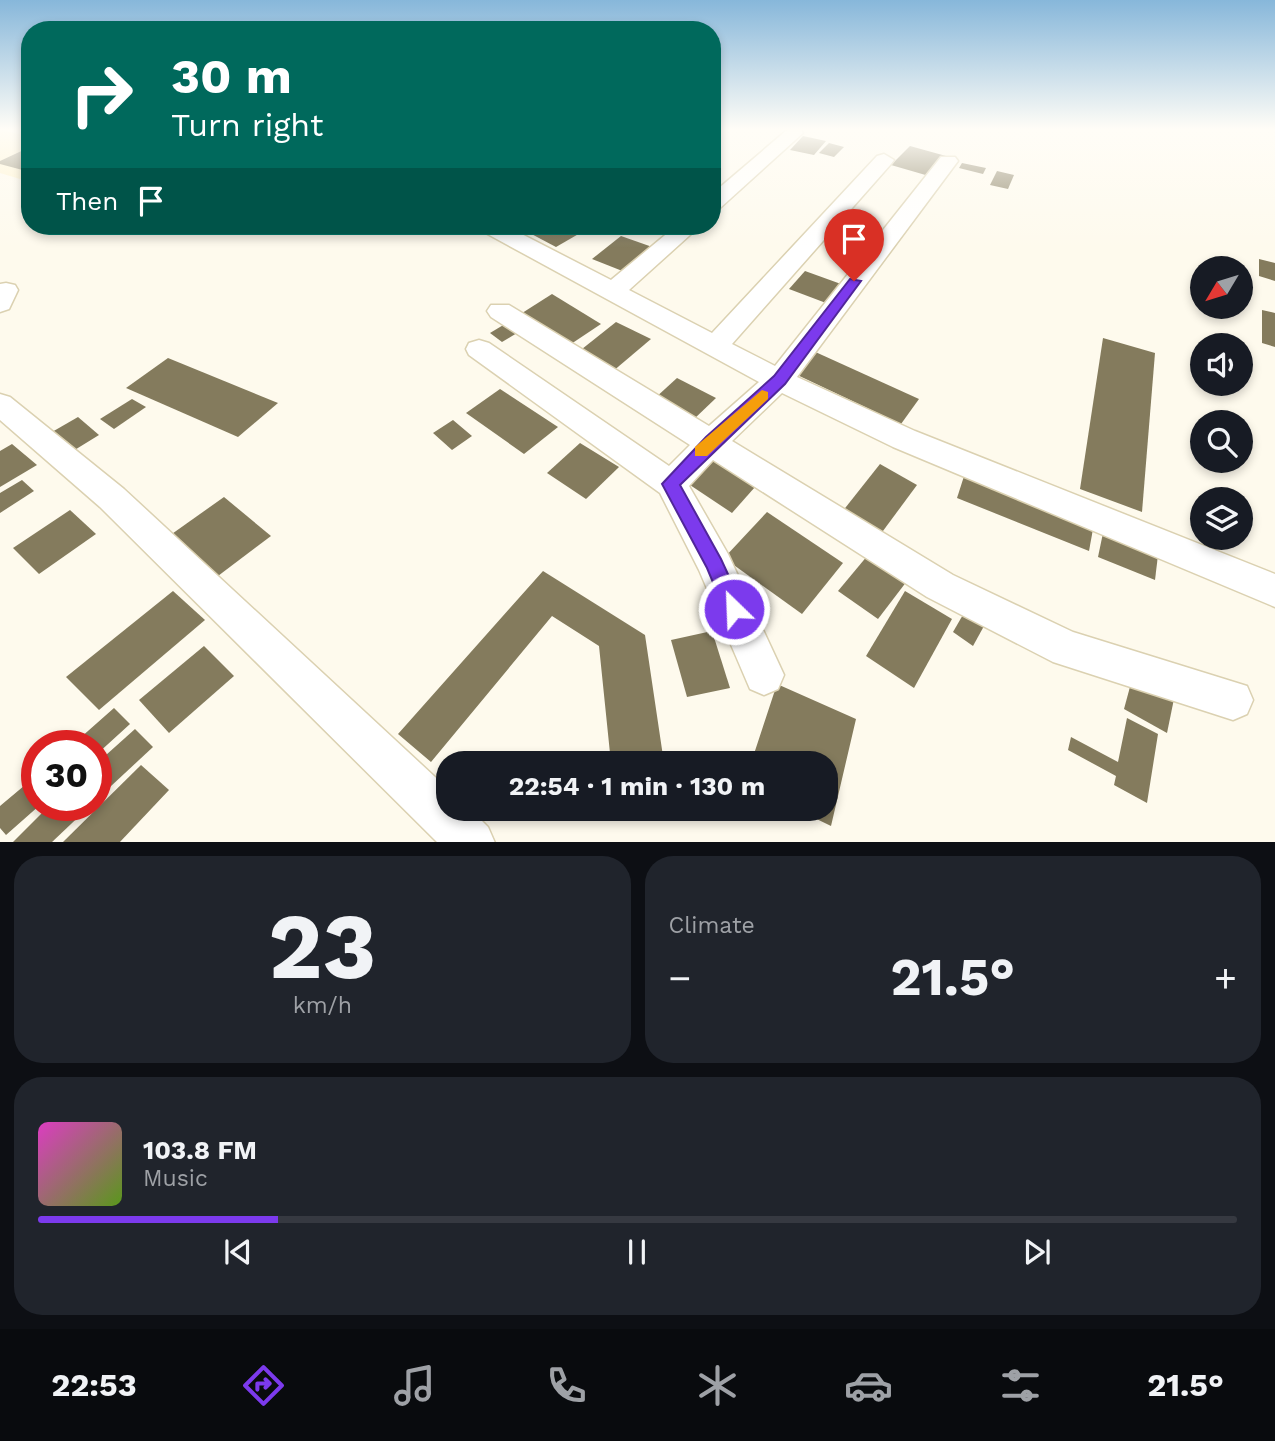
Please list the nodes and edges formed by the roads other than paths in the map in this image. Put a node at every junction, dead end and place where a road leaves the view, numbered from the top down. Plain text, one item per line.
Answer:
1 (753, 169) edge
2 (876, 169) edge
3 (942, 169) edge
4 (721, 197) edge
5 (517, 235) edge
6 (678, 235) edge
7 (612, 292) junction
8 (500, 311) dead end
9 (715, 346) junction
10 (479, 349) dead end
11 (779, 380) junction
12 (0, 404) edge
13 (712, 441) junction
14 (671, 484) junction
15 (1275, 591) edge
16 (764, 676) dead end
17 (1233, 700) dead end
18 (462, 839) edge

1 - 4 street
2 - 9 street
3 - 11 street
5 - 7 street
6 - 7 street
7 - 9 street
8 - 13 street
9 - 11 street
10 - 14 street
11 - 13 street
11 - 15 street
12 - 18 street
13 - 14 street
13 - 17 street
14 - 16 street

